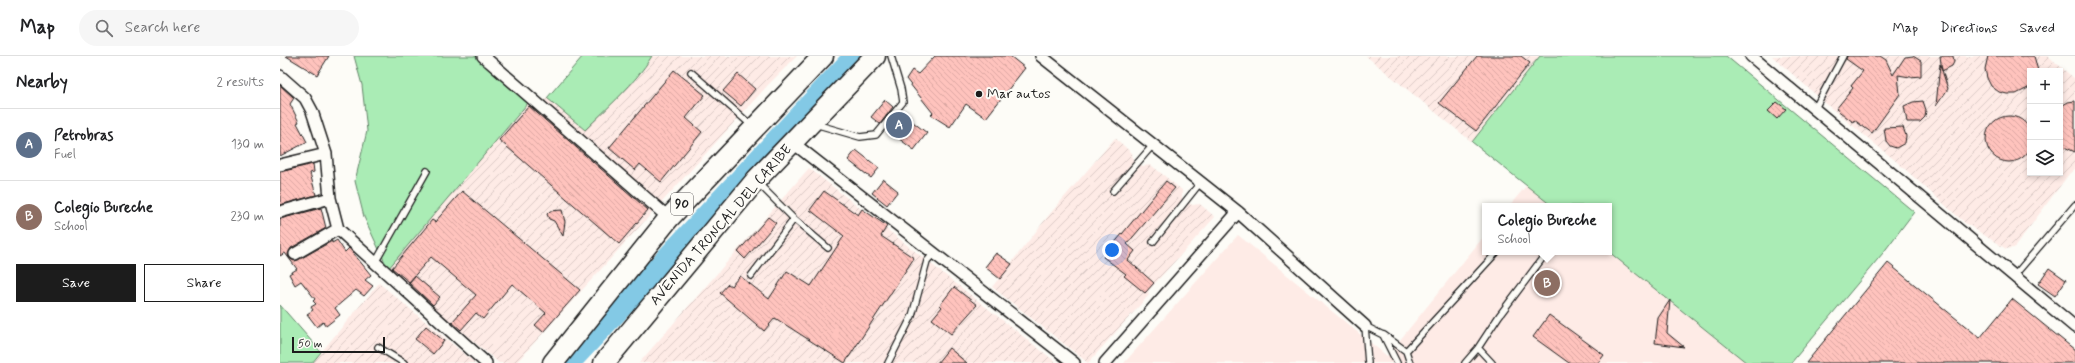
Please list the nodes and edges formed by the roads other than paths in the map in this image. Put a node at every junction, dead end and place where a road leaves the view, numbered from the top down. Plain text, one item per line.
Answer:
1 (483, 56) edge
2 (823, 56) edge
3 (875, 56) edge
4 (891, 56) edge
5 (1041, 56) edge
6 (1752, 56) edge
7 (1844, 56) edge
8 (691, 72) dead end
9 (280, 76) edge
10 (1814, 110) junction
11 (811, 123) junction
12 (755, 128) junction
13 (792, 142) junction
14 (1153, 145) junction
15 (326, 154) junction
16 (280, 165) edge
17 (427, 171) dead end
18 (756, 180) junction
19 (1200, 183) junction
20 (1113, 191) dead end
21 (330, 198) junction
22 (2075, 205) edge
23 (280, 212) edge
24 (1238, 212) junction
25 (669, 218) junction
26 (794, 219) junction
27 (338, 229) junction
28 (1153, 242) dead end
29 (828, 248) dead end
30 (934, 253) junction
31 (295, 254) dead end
32 (1494, 255) edge
33 (1545, 255) edge
34 (375, 264) junction
35 (751, 276) dead end
36 (2014, 276) junction
37 (1365, 326) junction
38 (2075, 327) edge
39 (1383, 335) junction
40 (378, 347) dead end
41 (1478, 348) junction
42 (1406, 351) junction
43 (404, 363) edge
44 (486, 363) edge
45 (553, 363) edge
46 (604, 363) edge
47 (888, 363) edge
48 (1074, 363) edge
49 (1105, 363) edge
50 (1368, 363) edge
51 (1397, 363) edge
52 (1410, 363) edge
53 (1465, 363) edge
54 (1492, 363) edge

1 - 25 street
2 - 12 highway, 90
3 - 11 highway, AVENIDA TRONCAL DEL CARIBE
4 - 11 lane
5 - 14 street
6 - 10 street
7 - 10 lane
8 - 12 lane
9 - 15 street
10 - 36 street
11 - 13 highway, AVENIDA TRONCAL DEL CARIBE
12 - 25 highway, 90
13 - 18 highway, AVENIDA TRONCAL DEL CARIBE
13 - 30 street
14 - 19 street
14 - 20 lane
15 - 16 street
15 - 21 street
17 - 34 lane
18 - 26 lane
18 - 46 highway, AVENIDA TRONCAL DEL CARIBE
19 - 24 street
19 - 28 lane
21 - 23 street
21 - 27 street
22 - 36 lane
24 - 37 street
24 - 49 street
25 - 45 highway, 90
26 - 29 lane
26 - 35 lane
27 - 31 street
27 - 34 street
30 - 47 lane
30 - 48 street
32 - 42 lane
33 - 41 lane
34 - 44 street
36 - 38 street
37 - 39 lane
37 - 50 lane
39 - 42 lane
39 - 51 lane
40 - 43 lane
41 - 53 lane
41 - 54 lane
42 - 52 lane

